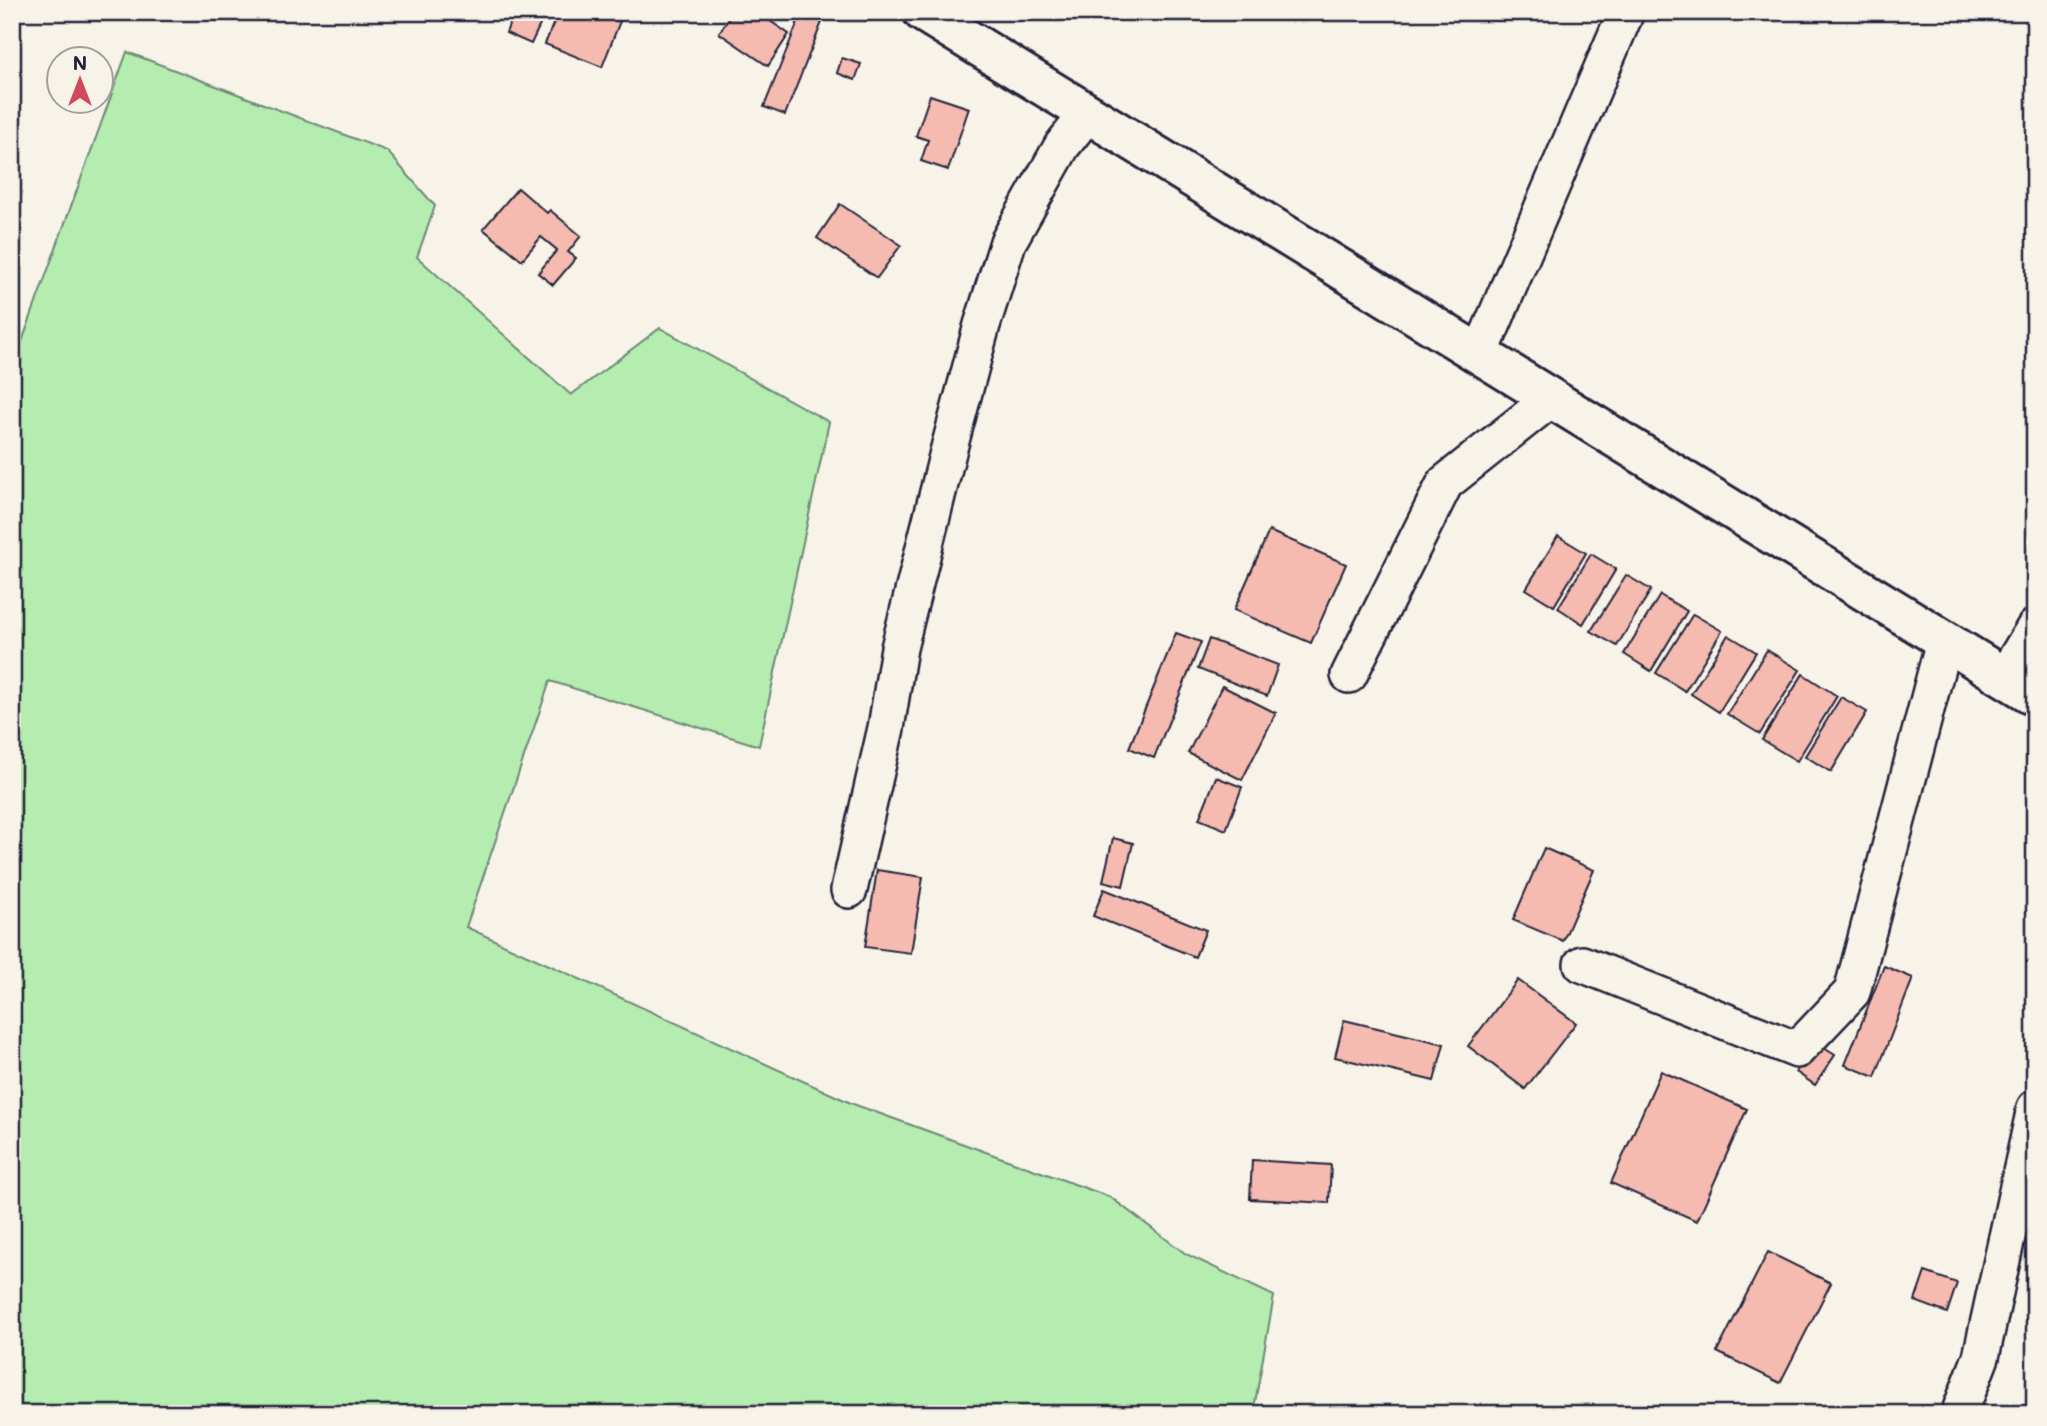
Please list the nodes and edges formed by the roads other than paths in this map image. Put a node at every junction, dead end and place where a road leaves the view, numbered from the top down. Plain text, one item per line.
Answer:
1 (923, 12) edge
2 (1626, 12) edge
3 (1088, 113) junction
4 (1480, 354) junction
5 (1552, 398) junction
6 (2035, 627) edge
7 (1944, 641) junction
8 (1349, 675) dead end
9 (2020, 687) edge
10 (849, 890) dead end
11 (1582, 964) dead end
12 (2035, 1108) edge
13 (1959, 1414) edge

1 - 3 main road
2 - 4 street
3 - 4 main road
3 - 10 street
4 - 5 main road
5 - 7 main road
5 - 8 street
6 - 9 street
7 - 9 main road
7 - 11 street
12 - 13 street

